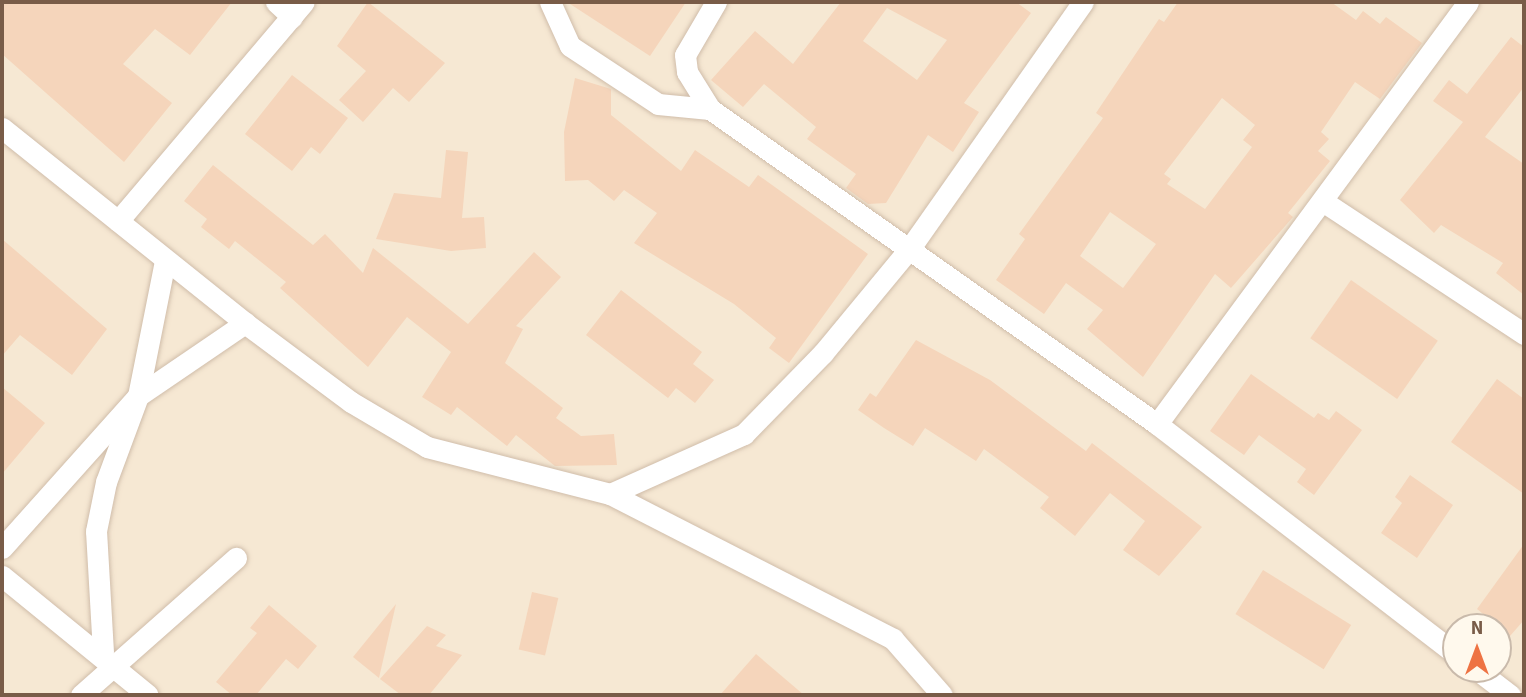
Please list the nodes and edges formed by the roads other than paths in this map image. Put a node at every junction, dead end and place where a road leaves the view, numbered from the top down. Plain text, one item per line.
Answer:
1 (550, 2) edge
2 (716, 2) edge
3 (1468, 2) edge
4 (1074, 5) edge
5 (291, 7) edge
6 (710, 109) junction
7 (2, 128) edge
8 (1324, 202) junction
9 (118, 221) junction
10 (910, 248) junction
11 (164, 261) junction
12 (245, 323) junction
13 (1524, 334) edge
14 (138, 396) junction
15 (1157, 424) junction
16 (611, 494) junction
17 (2, 548) edge
18 (236, 558) dead end
19 (2, 576) edge
20 (1442, 643) edge
21 (107, 658) junction
22 (1494, 683) edge
23 (81, 695) edge
24 (148, 695) edge
25 (942, 695) edge
26 (1510, 695) edge

1 - 6 street
2 - 6 street
3 - 8 street
4 - 10 street
5 - 9 street
6 - 10 street
7 - 9 street
8 - 13 street
8 - 15 street
9 - 11 street
10 - 15 street
10 - 16 street
11 - 12 street
11 - 14 street
12 - 14 street
12 - 16 street
14 - 17 street
14 - 21 street
15 - 20 street
16 - 25 street
18 - 21 street
19 - 21 street
21 - 23 street
21 - 24 street
22 - 26 street

